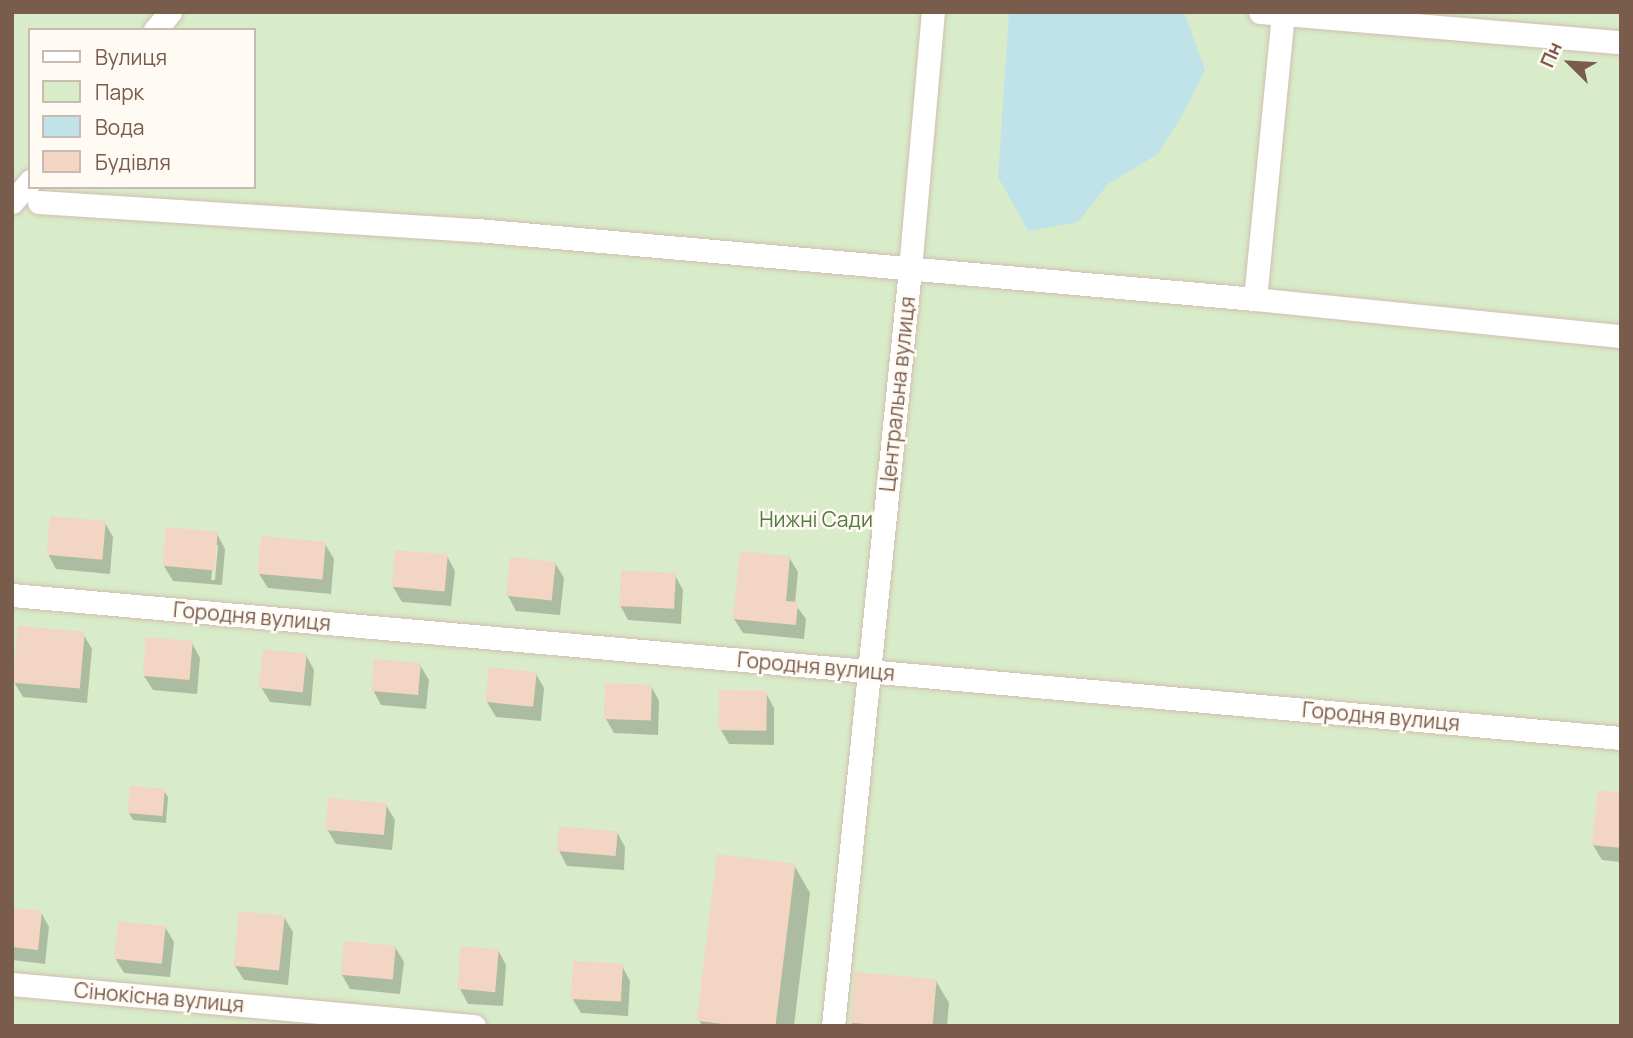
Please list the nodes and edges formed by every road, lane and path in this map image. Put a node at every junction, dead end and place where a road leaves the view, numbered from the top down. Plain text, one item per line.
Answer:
1 (170, 12) edge
2 (933, 12) edge
3 (1271, 13) edge
4 (157, 28) edge
5 (1621, 42) edge
6 (34, 192) edge
7 (12, 202) edge
8 (911, 269) junction
9 (1255, 299) junction
10 (1621, 337) edge
11 (12, 594) edge
12 (868, 671) junction
13 (1621, 738) edge
14 (12, 984) edge
15 (474, 1026) edge
16 (833, 1026) edge

1 - 4 street
2 - 8 street, Центральна вулиця
3 - 5 street
3 - 9 street
6 - 7 street
6 - 8 street
8 - 9 street
8 - 12 street, Центральна вулиця
9 - 10 street
11 - 12 street, Городня вулиця
12 - 13 street, Городня вулиця
12 - 16 street, Центральна вулиця
14 - 15 street, Сінокісна вулиця

